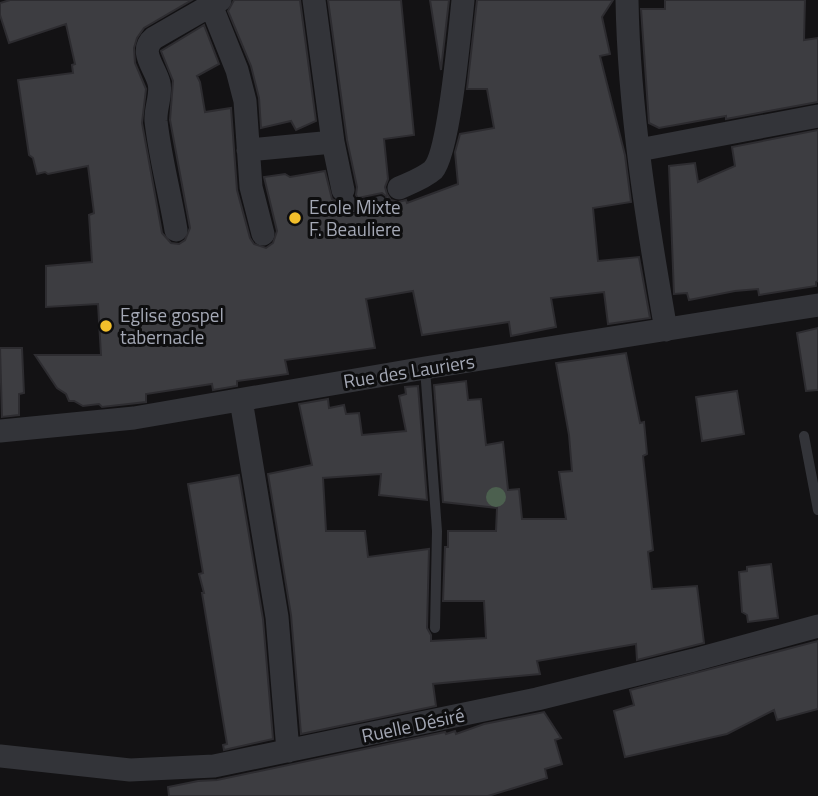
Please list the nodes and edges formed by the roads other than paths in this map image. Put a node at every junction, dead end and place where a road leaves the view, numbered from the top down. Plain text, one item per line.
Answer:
1 (314, 0) edge
2 (463, 0) edge
3 (628, 0) edge
4 (216, 3) edge
5 (818, 116) edge
6 (333, 142) junction
7 (248, 150) junction
8 (639, 150) junction
9 (399, 188) dead end
10 (343, 190) joint
11 (380, 201) dead end
12 (176, 230) dead end
13 (263, 234) dead end
14 (818, 305) edge
15 (667, 330) junction
16 (425, 368) junction
17 (241, 400) junction
18 (0, 430) edge
19 (804, 436) dead end
20 (818, 510) edge
21 (818, 626) edge
22 (435, 628) dead end
23 (288, 751) junction
24 (0, 756) edge

1 - 6 street
2 - 9 street
3 - 8 street
4 - 7 street
4 - 12 street
5 - 8 street
6 - 7 street
6 - 10 street
7 - 13 street
8 - 15 street
10 - 11 lane
14 - 15 street, Rue des Lauriers
15 - 16 street, Rue des Lauriers
16 - 17 street, Rue des Lauriers
16 - 22 lane
17 - 18 street, Rue des Lauriers
17 - 23 street
19 - 20 lane
21 - 23 street, Ruelle Désiré
23 - 24 street, Ruelle Désiré

